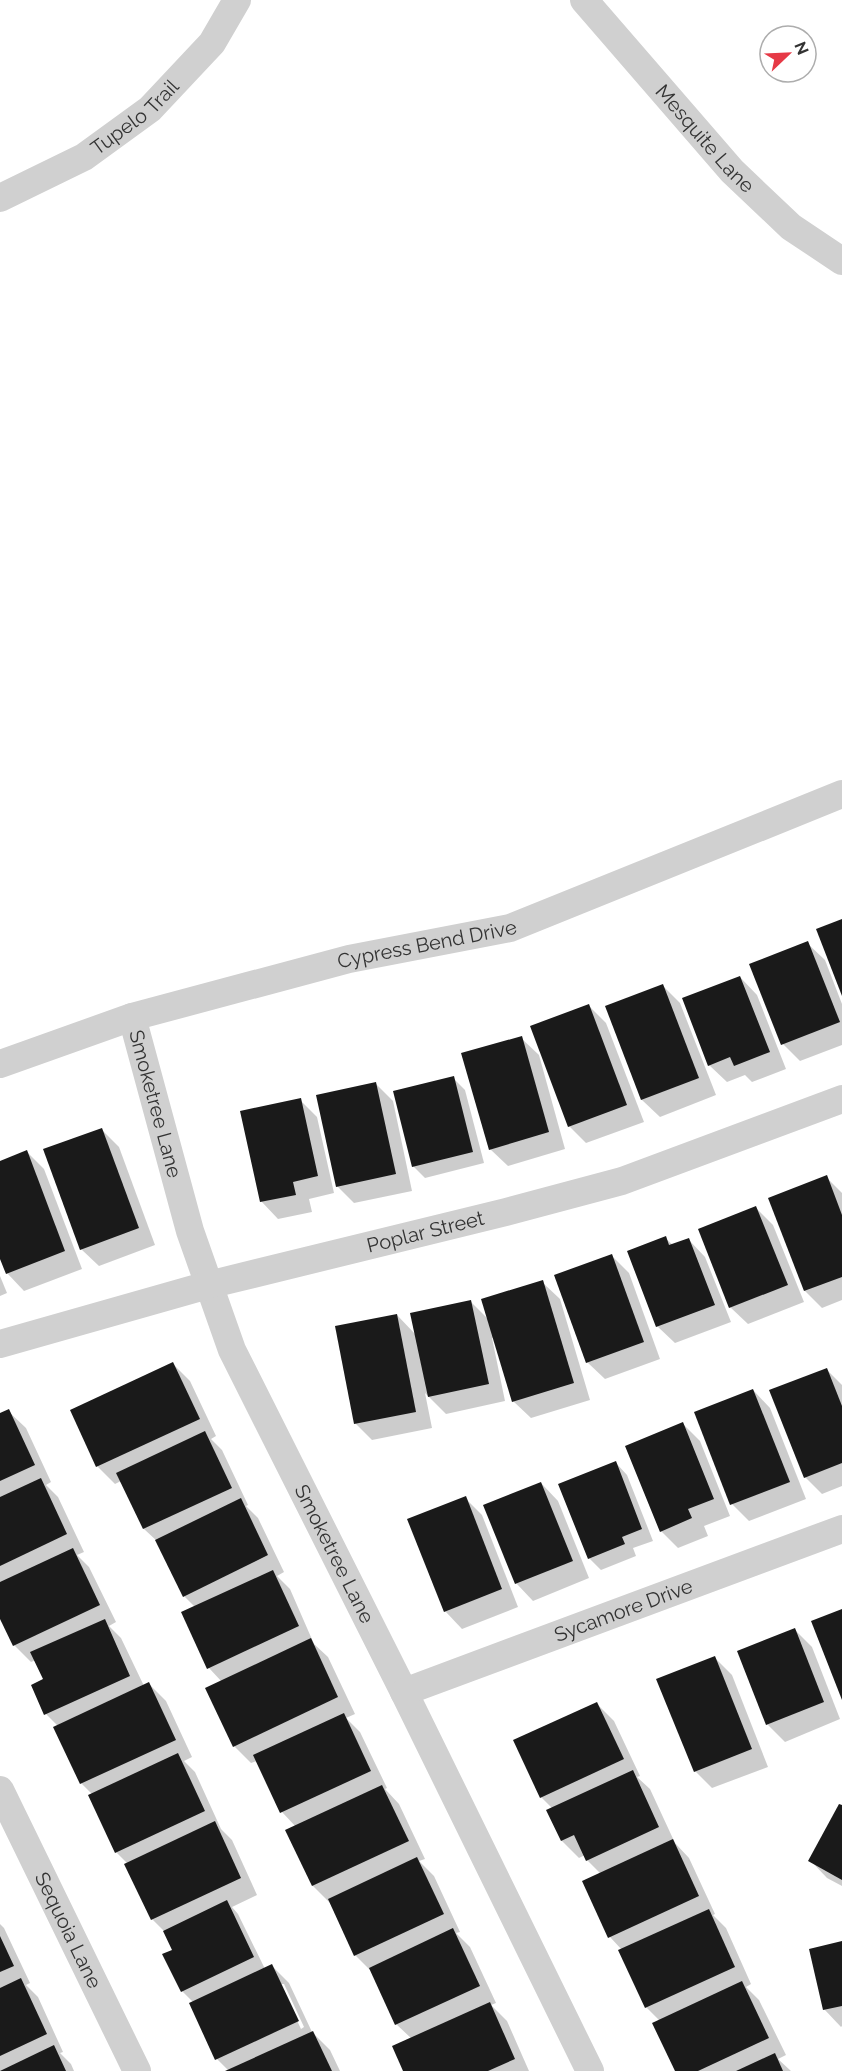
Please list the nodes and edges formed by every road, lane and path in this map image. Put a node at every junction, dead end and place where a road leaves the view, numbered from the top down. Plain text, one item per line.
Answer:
1 (237, 0) edge
2 (584, 0) edge
3 (0, 198) edge
4 (842, 261) edge
5 (842, 794) edge
6 (132, 1017) junction
7 (0, 1064) edge
8 (842, 1099) edge
9 (208, 1285) junction
10 (0, 1344) edge
11 (842, 1529) edge
12 (404, 1692) junction
13 (0, 1790) edge
14 (136, 2071) edge
15 (590, 2071) edge

1 - 3 street, Tupelo Trail
2 - 4 street, Mesquite Lane
5 - 6 street, Cypress Bend Drive
6 - 7 street, Cypress Bend Drive
6 - 9 street, Smoketree Lane
8 - 9 street, Poplar Street
9 - 10 street, Poplar Street
9 - 12 street, Smoketree Lane
11 - 12 street, Sycamore Drive
12 - 15 street, Smoketree Lane
13 - 14 street, Sequoia Lane

